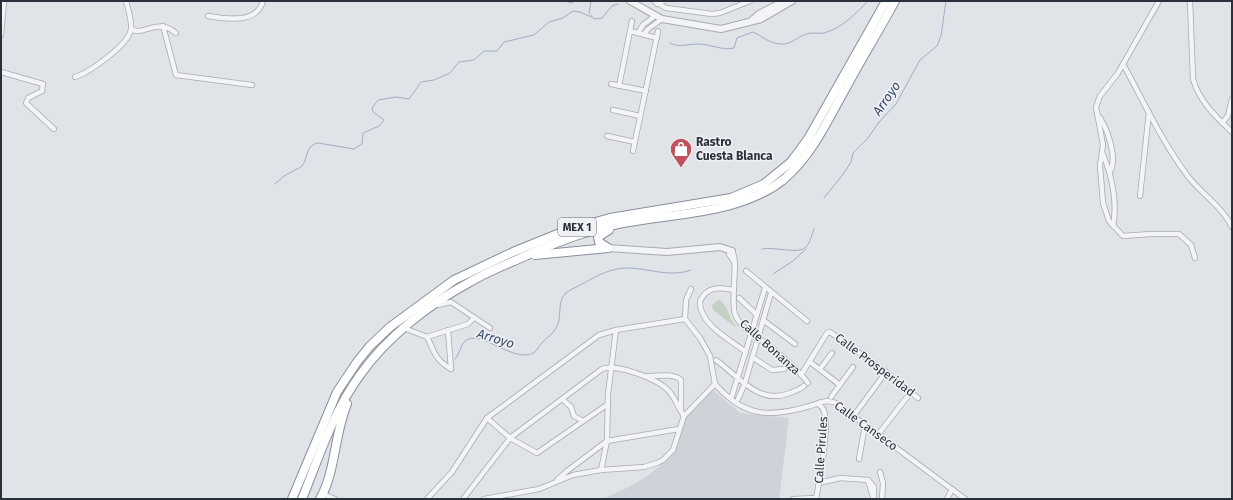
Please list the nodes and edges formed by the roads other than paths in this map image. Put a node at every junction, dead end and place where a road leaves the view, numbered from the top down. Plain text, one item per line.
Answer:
1 (4, 1) edge
2 (126, 1) edge
3 (131, 1) edge
4 (263, 1) edge
5 (630, 1) edge
6 (663, 1) edge
7 (750, 1) edge
8 (784, 1) edge
9 (792, 1) edge
10 (886, 1) edge
11 (895, 1) edge
12 (1159, 1) edge
13 (1190, 1) edge
14 (655, 2) edge
15 (208, 16) dead end
16 (655, 16) junction
17 (662, 19) junction
18 (752, 20) junction
19 (632, 21) dead end
20 (163, 26) junction
21 (131, 29) junction
22 (630, 31) junction
23 (658, 31) dead end
24 (176, 33) dead end
25 (638, 33) junction
26 (644, 34) junction
27 (1, 35) edge
28 (657, 38) junction
29 (1123, 64) junction
30 (1, 72) edge
31 (75, 77) dead end
32 (610, 84) dead end
33 (252, 85) dead end
34 (619, 86) junction
35 (646, 91) junction
36 (1232, 99) edge
37 (613, 110) dead end
38 (1096, 112) junction
39 (1149, 112) junction
40 (640, 116) junction
41 (1222, 123) junction
42 (54, 129) dead end
43 (1232, 132) edge
44 (607, 136) dead end
45 (635, 142) junction
46 (633, 151) dead end
47 (1103, 154) junction
48 (1110, 172) junction
49 (1140, 196) dead end
50 (625, 222) junction
51 (1113, 226) junction
52 (1232, 227) edge
53 (608, 248) junction
54 (730, 252) joint
55 (524, 257) junction
56 (1195, 258) dead end
57 (746, 271) dead end
58 (691, 289) dead end
59 (734, 290) junction
60 (768, 290) junction
61 (739, 298) dead end
62 (432, 306) junction
63 (757, 315) junction
64 (474, 318) junction
65 (685, 319) junction
66 (764, 321) junction
67 (806, 321) dead end
68 (404, 328) junction
69 (490, 328) dead end
70 (448, 330) junction
71 (616, 330) junction
72 (752, 332) junction
73 (427, 336) junction
74 (758, 337) junction
75 (795, 344) dead end
76 (746, 352) junction
77 (832, 352) dead end
78 (752, 357) junction
79 (716, 360) dead end
80 (810, 362) junction
81 (611, 367) junction
82 (854, 367) dead end
83 (784, 369) dead end
84 (820, 369) junction
85 (886, 372) junction
86 (801, 375) junction
87 (644, 376) junction
88 (738, 377) junction
89 (356, 381) junction
90 (745, 383) junction
91 (808, 383) dead end
92 (715, 384) junction
93 (840, 385) junction
94 (804, 386) dead end
95 (911, 392) junction
96 (732, 396) dead end
97 (831, 397) dead end
98 (918, 398) dead end
99 (562, 399) junction
100 (738, 399) dead end
101 (608, 404) junction
102 (818, 404) junction
103 (681, 412) junction
104 (854, 414) dead end
105 (684, 416) junction
106 (487, 418) junction
107 (583, 421) junction
108 (865, 425) junction
109 (679, 429) junction
110 (880, 432) dead end
111 (510, 438) junction
112 (607, 441) junction
113 (859, 459) dead end
114 (601, 470) junction
115 (880, 472) dead end
116 (556, 481) junction
117 (819, 483) junction
118 (952, 490) junction
119 (321, 496) edge
120 (873, 498) edge
121 (292, 499) edge
122 (302, 499) edge
123 (335, 499) edge
124 (427, 499) edge
125 (463, 499) edge
126 (484, 499) edge
127 (793, 499) edge
128 (816, 499) edge
129 (882, 499) edge
130 (946, 499) edge
131 (965, 499) edge

1 - 27 street
2 - 3 street
2 - 21 street
4 - 15 street
5 - 16 street
6 - 14 street
7 - 14 street
8 - 18 street
9 - 18 street
10 - 121 highway, MEX 1
11 - 50 highway, MEX 1
12 - 29 street
13 - 41 street
16 - 17 street
16 - 25 street
17 - 18 street
17 - 26 street
19 - 22 street
20 - 21 street
20 - 24 street
20 - 33 street
21 - 31 street
22 - 25 street
22 - 34 street
23 - 28 street
25 - 26 street
26 - 28 street
28 - 35 street
29 - 38 street
29 - 39 street
30 - 42 street
32 - 34 street
34 - 35 street
35 - 40 street
36 - 41 street
37 - 40 street
38 - 47 street
38 - 48 street
39 - 49 street
39 - 52 street
40 - 45 street
41 - 43 street
44 - 45 street
45 - 46 street
47 - 48 street
47 - 51 street
48 - 51 street
50 - 53 highway
50 - 55 highway, MEX 1
51 - 56 street
53 - 54 street, Calle Bonanza
53 - 55 highway
54 - 59 street, Calle Bonanza
55 - 62 highway, MEX 1
57 - 60 street
58 - 65 street
59 - 72 street, Calle Bonanza
59 - 76 street
60 - 63 street
60 - 66 street
60 - 67 street
61 - 63 street
62 - 64 street
62 - 68 highway, MEX 1
63 - 72 street
64 - 69 street
64 - 70 street
65 - 71 street
65 - 92 street
66 - 74 street
66 - 75 street
68 - 73 street
68 - 89 highway, MEX 1
70 - 73 street
70 - 73 street
71 - 81 street
71 - 106 street
72 - 74 street, Calle Bonanza
72 - 76 street
74 - 78 street
74 - 86 street, Calle Bonanza
76 - 88 street
77 - 84 street
78 - 83 street
78 - 90 street
79 - 88 street
80 - 84 street
80 - 85 street, Calle Prosperidad
80 - 86 street
81 - 87 street
81 - 99 street
81 - 101 street
82 - 93 street
84 - 93 street
85 - 95 street, Calle Prosperidad
85 - 104 street
86 - 91 street, Calle Bonanza
87 - 103 street
87 - 103 street
88 - 90 street
88 - 96 street
89 - 119 highway
89 - 122 highway, MEX 1
90 - 94 street
90 - 100 street
92 - 102 street, Calle Canseco
92 - 105 street
93 - 97 street
95 - 98 street, Calle Prosperidad
95 - 110 street
99 - 107 street
99 - 111 street
101 - 107 street
101 - 112 street
102 - 108 street, Calle Canseco
102 - 117 street, Calle Pirules
103 - 105 street
105 - 109 street
106 - 111 street
106 - 124 street
107 - 111 street
108 - 113 street
108 - 118 street, Calle Canseco
109 - 112 street
109 - 114 street
111 - 125 street
112 - 114 street
112 - 116 street
114 - 116 street
115 - 129 street
116 - 126 street
117 - 120 street
117 - 128 street, Calle Pirules
118 - 130 street
118 - 131 street, Calle Canseco
119 - 123 street
127 - 128 street

